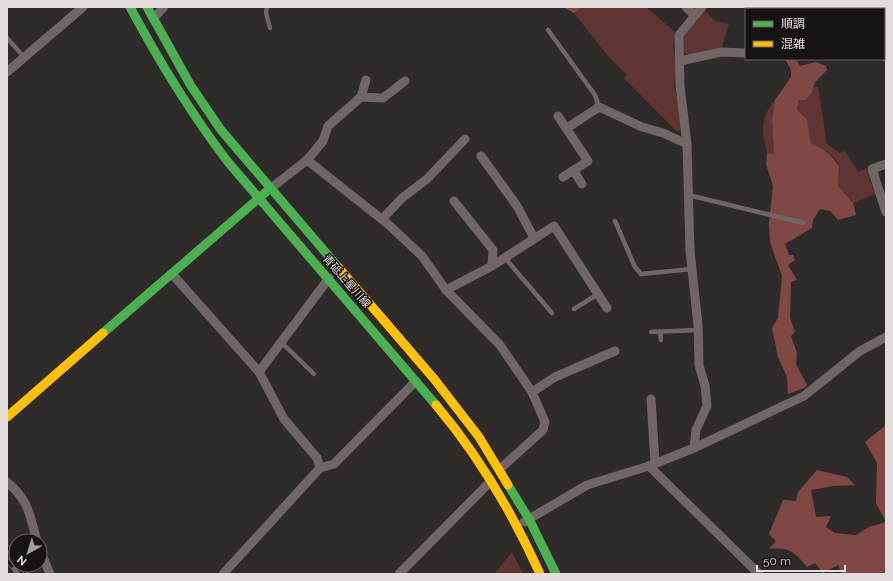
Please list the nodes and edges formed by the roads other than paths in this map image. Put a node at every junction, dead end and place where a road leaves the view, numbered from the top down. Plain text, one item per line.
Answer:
1 (83, 7) edge
2 (130, 7) edge
3 (147, 7) edge
4 (164, 7) edge
5 (267, 7) edge
6 (686, 7) edge
7 (702, 7) edge
8 (694, 15) junction
9 (152, 19) junction
10 (270, 28) dead end
11 (548, 30) dead end
12 (7, 38) edge
13 (745, 53) edge
14 (24, 58) junction
15 (680, 61) junction
16 (7, 72) edge
17 (366, 80) dead end
18 (405, 81) dead end
19 (361, 97) junction
20 (599, 107) junction
21 (558, 116) dead end
22 (567, 128) junction
23 (465, 139) dead end
24 (687, 144) junction
25 (481, 156) dead end
26 (307, 160) junction
27 (886, 164) edge
28 (574, 170) junction
29 (563, 177) dead end
30 (582, 184) dead end
31 (270, 188) junction
32 (688, 195) junction
33 (259, 198) junction
34 (454, 201) dead end
35 (886, 212) edge
36 (382, 219) junction
37 (615, 221) dead end
38 (804, 223) dead end
39 (534, 238) junction
40 (505, 258) junction
41 (492, 266) junction
42 (692, 269) junction
43 (172, 275) junction
44 (329, 278) junction
45 (446, 290) junction
46 (598, 294) junction
47 (607, 308) dead end
48 (574, 309) dead end
49 (552, 313) dead end
50 (698, 330) junction
51 (651, 332) dead end
52 (660, 332) junction
53 (886, 337) edge
54 (661, 340) dead end
55 (281, 342) junction
56 (615, 351) dead end
57 (259, 372) junction
58 (314, 374) dead end
59 (416, 381) junction
60 (532, 392) junction
61 (651, 399) dead end
62 (7, 417) edge
63 (694, 448) junction
64 (652, 464) junction
65 (320, 468) junction
66 (500, 469) junction
67 (7, 482) edge
68 (490, 482) junction
69 (529, 519) junction
70 (518, 526) junction
71 (35, 533) edge
72 (222, 574) edge
73 (399, 574) edge
74 (540, 574) edge
75 (556, 574) edge
76 (758, 574) edge

1 - 14 street
2 - 33 main road, 青砥上星川線
3 - 9 main road, 青砥上星川線
4 - 9 street
5 - 10 lane
6 - 8 street
7 - 8 street
8 - 15 street
9 - 31 main road, 青砥上星川線
11 - 20 lane
12 - 14 lane
13 - 15 street
14 - 16 street
15 - 24 street
17 - 19 street
18 - 19 street
19 - 26 street
20 - 22 street
20 - 24 street
21 - 22 street
22 - 28 street
23 - 36 street
24 - 32 street
25 - 39 street
26 - 31 street
26 - 36 street
27 - 35 street
28 - 29 street
28 - 30 street
31 - 33 main road
31 - 66 main road, 青砥上星川線
32 - 38 lane
32 - 42 street
33 - 43 main road
33 - 44 main road, 青砥上星川線
34 - 41 street
36 - 45 street
37 - 42 lane
39 - 40 street
39 - 46 street
40 - 41 street
40 - 49 lane
41 - 45 street
42 - 50 street
43 - 57 street
43 - 62 main road
44 - 55 street
44 - 59 main road, 青砥上星川線
45 - 60 street
46 - 47 street
46 - 48 lane
50 - 52 lane
50 - 63 street
51 - 52 lane
52 - 54 lane
53 - 63 street
55 - 57 street
55 - 58 lane
56 - 60 street
57 - 65 street
59 - 65 street
59 - 68 main road, 青砥上星川線
60 - 66 street
61 - 64 street
63 - 64 street
64 - 69 street
64 - 76 street
65 - 72 street
66 - 69 main road, 青砥上星川線
67 - 71 street
68 - 70 main road, 青砥上星川線
68 - 73 street
69 - 70 street
69 - 75 main road, 青砥上星川線
70 - 74 main road, 青砥上星川線

